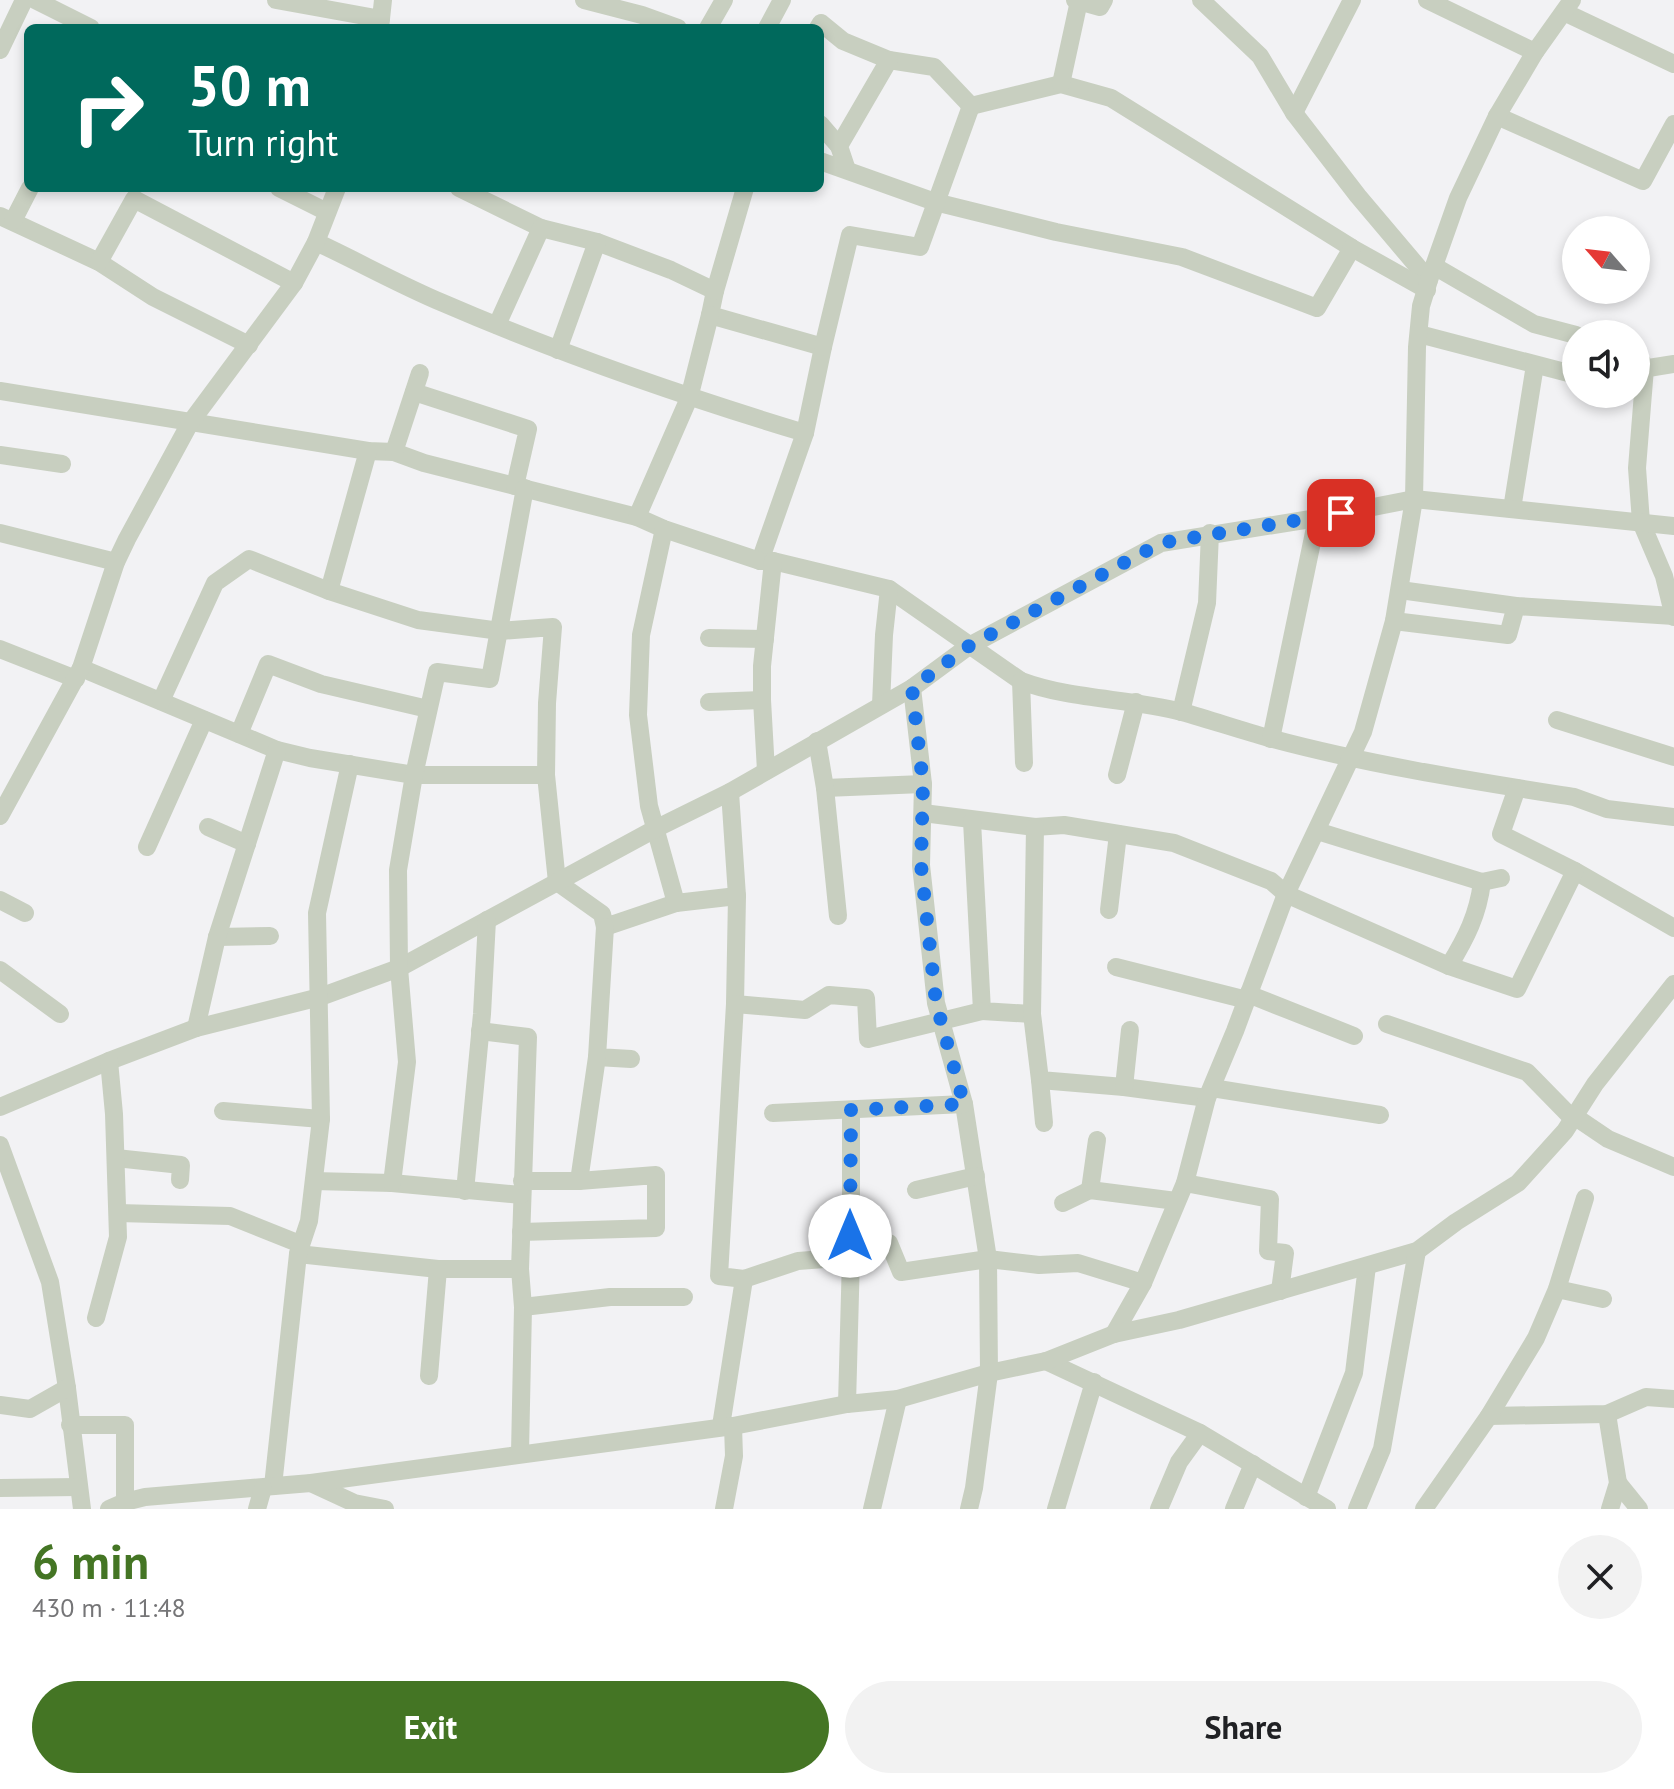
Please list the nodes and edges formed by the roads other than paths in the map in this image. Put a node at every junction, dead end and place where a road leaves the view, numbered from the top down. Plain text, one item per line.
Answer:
1 (24, 0) edge
2 (35, 0) edge
3 (276, 0) edge
4 (584, 0) edge
5 (724, 0) edge
6 (782, 0) edge
7 (1077, 0) edge
8 (1104, 0) edge
9 (1352, 0) edge
10 (1427, 0) edge
11 (1211, 4) edge
12 (1568, 6) edge
13 (381, 16) edge
14 (83, 24) edge
15 (667, 24) edge
16 (710, 24) edge
17 (769, 24) edge
18 (824, 25) edge
19 (0, 50) edge
20 (1535, 52) junction
21 (889, 60) junction
22 (1674, 64) edge
23 (1061, 84) junction
24 (971, 106) junction
25 (1294, 113) junction
26 (1497, 116) junction
27 (1674, 124) edge
28 (824, 129) edge
29 (839, 146) junction
30 (824, 162) edge
31 (847, 170) junction
32 (27, 192) edge
33 (287, 192) edge
34 (335, 192) edge
35 (467, 192) edge
36 (744, 192) edge
37 (136, 194) edge
38 (935, 202) junction
39 (327, 212) junction
40 (7, 218) edge
41 (541, 228) junction
42 (316, 242) junction
43 (597, 242) junction
44 (1352, 248) junction
45 (99, 262) junction
46 (1430, 279) junction
47 (294, 283) junction
48 (715, 291) junction
49 (710, 315) junction
50 (497, 325) junction
51 (1562, 331) edge
52 (1419, 334) junction
53 (249, 345) junction
54 (823, 347) junction
55 (558, 350) junction
56 (1674, 364) edge
57 (1535, 365) junction
58 (1650, 368) edge
59 (1562, 372) edge
60 (420, 373) dead end
61 (0, 391) edge
62 (414, 392) junction
63 (689, 398) junction
64 (1639, 408) edge
65 (190, 423) junction
66 (805, 433) junction
67 (368, 451) junction
68 (394, 452) junction
69 (0, 455) edge
70 (62, 464) dead end
71 (520, 487) junction
72 (1414, 499) junction
73 (1512, 509) junction
74 (637, 517) junction
75 (1317, 518) junction
76 (1641, 522) junction
77 (1674, 526) edge
78 (664, 529) junction
79 (0, 533) edge
80 (1210, 533) junction
81 (766, 561) junction
82 (116, 562) junction
83 (889, 589) junction
84 (1400, 590) junction
85 (329, 591) junction
86 (1516, 606) junction
87 (1674, 617) edge
88 (1394, 621) junction
89 (500, 631) junction
90 (709, 638) dead end
91 (765, 639) junction
92 (969, 646) junction
93 (0, 649) edge
94 (78, 674) junction
95 (1021, 681) junction
96 (912, 688) junction
97 (762, 700) junction
98 (161, 701) junction
99 (709, 702) dead end
100 (1136, 702) junction
101 (881, 705) junction
102 (428, 709) junction
103 (1181, 712) junction
104 (204, 720) junction
105 (1557, 720) dead end
106 (239, 734) junction
107 (1271, 739) junction
108 (817, 741) junction
109 (277, 750) junction
110 (1352, 757) junction
111 (1674, 757) edge
112 (1024, 763) dead end
113 (350, 764) junction
114 (766, 771) junction
115 (414, 775) junction
116 (546, 775) junction
117 (1117, 775) dead end
118 (923, 784) junction
119 (825, 788) junction
120 (1517, 788) junction
121 (730, 792) junction
122 (923, 813) junction
123 (0, 816) edge
124 (1674, 817) edge
125 (972, 821) junction
126 (208, 827) dead end
127 (1035, 827) junction
128 (655, 829) junction
129 (1317, 831) junction
130 (1118, 834) junction
131 (247, 844) junction
132 (147, 847) dead end
133 (1575, 871) junction
134 (557, 882) junction
135 (1286, 894) junction
136 (737, 896) junction
137 (0, 900) edge
138 (676, 903) junction
139 (1109, 910) dead end
140 (25, 913) dead end
141 (838, 916) dead end
142 (487, 920) junction
143 (605, 927) junction
144 (1674, 928) edge
145 (270, 936) dead end
146 (217, 937) junction
147 (1449, 966) junction
148 (1116, 967) dead end
149 (399, 968) junction
150 (0, 970) edge
151 (1674, 984) edge
152 (320, 997) junction
153 (1248, 997) junction
154 (735, 1004) junction
155 (982, 1011) junction
156 (60, 1014) dead end
157 (1032, 1014) junction
158 (942, 1021) junction
159 (1387, 1024) dead end
160 (196, 1028) junction
161 (1130, 1030) dead end
162 (480, 1031) junction
163 (1354, 1036) dead end
164 (597, 1057) junction
165 (631, 1059) dead end
166 (109, 1061) junction
167 (1040, 1080) junction
168 (1124, 1087) junction
169 (1210, 1093) junction
170 (964, 1104) junction
171 (0, 1107) edge
172 (851, 1110) junction
173 (223, 1111) dead end
174 (773, 1113) dead end
175 (1380, 1115) dead end
176 (1574, 1117) junction
177 (321, 1119) junction
178 (1044, 1123) dead end
179 (1097, 1140) dead end
180 (0, 1145) edge
181 (116, 1158) junction
182 (1674, 1167) edge
183 (976, 1176) junction
184 (180, 1180) dead end
185 (314, 1181) junction
186 (579, 1181) junction
187 (392, 1183) junction
188 (1185, 1183) junction
189 (522, 1188) junction
190 (916, 1190) dead end
191 (1090, 1190) junction
192 (465, 1191) junction
193 (1585, 1198) dead end
194 (1176, 1201) junction
195 (1063, 1203) dead end
196 (118, 1213) junction
197 (521, 1232) junction
198 (850, 1236) junction
199 (299, 1249) junction
200 (1417, 1251) junction
201 (851, 1257) junction
202 (988, 1259) junction
203 (1367, 1266) junction
204 (438, 1269) junction
205 (520, 1269) junction
206 (744, 1279) junction
207 (1143, 1283) junction
208 (1557, 1289) junction
209 (1280, 1291) junction
210 (684, 1297) dead end
211 (1603, 1299) dead end
212 (523, 1307) junction
213 (96, 1318) dead end
214 (1114, 1334) junction
215 (1046, 1361) junction
216 (989, 1373) junction
217 (429, 1376) dead end
218 (1094, 1382) junction
219 (67, 1388) junction
220 (898, 1399) junction
221 (1674, 1399) edge
222 (847, 1404) junction
223 (0, 1405) edge
224 (1607, 1414) junction
225 (1489, 1416) junction
226 (70, 1425) junction
227 (727, 1426) junction
228 (1200, 1433) junction
229 (520, 1453) junction
230 (1253, 1464) junction
231 (311, 1483) junction
232 (1618, 1483) junction
233 (78, 1487) junction
234 (268, 1487) junction
235 (0, 1488) edge
236 (1306, 1497) junction
237 (117, 1505) edge
238 (82, 1509) edge
239 (257, 1509) edge
240 (385, 1509) edge
241 (724, 1509) edge
242 (872, 1509) edge
243 (969, 1509) edge
244 (1056, 1509) edge
245 (1159, 1509) edge
246 (1234, 1509) edge
247 (1326, 1509) edge
248 (1357, 1509) edge
249 (1424, 1509) edge
250 (1610, 1509) edge
251 (1639, 1509) edge

1 - 19 street
2 - 14 street
3 - 13 street
4 - 15 street
5 - 16 street
6 - 17 street
7 - 8 street
7 - 23 street
9 - 25 street
10 - 20 street
11 - 25 street
12 - 20 street
12 - 22 street
18 - 21 street
20 - 26 street
21 - 24 street
21 - 29 street
23 - 24 street
23 - 44 street
24 - 38 street
25 - 46 street
26 - 27 street
26 - 46 street
28 - 29 street
29 - 31 street
30 - 31 street
31 - 38 street
32 - 40 street
33 - 39 street
34 - 39 street
35 - 41 street
36 - 48 street
37 - 45 street
37 - 47 street
38 - 44 street
38 - 54 street
39 - 42 street
40 - 45 street
41 - 43 street
41 - 50 street
42 - 47 street
42 - 50 street
43 - 48 street
43 - 55 street
44 - 46 street
45 - 53 street
46 - 51 street
46 - 52 street
47 - 53 street
48 - 49 street
49 - 54 street
49 - 63 street
50 - 55 street
52 - 57 street
52 - 72 street
53 - 65 street
54 - 66 street
55 - 63 street
56 - 58 street
57 - 59 street
57 - 73 street
60 - 62 street
61 - 65 street
62 - 68 street
62 - 71 street
63 - 66 street
63 - 74 street
64 - 76 street
65 - 67 street
65 - 82 street
66 - 81 street
67 - 68 street
67 - 85 street
68 - 71 street
69 - 70 street
71 - 74 street
71 - 89 street
72 - 73 street
72 - 75 street
72 - 84 street
73 - 76 street
74 - 78 street
75 - 80 street
75 - 107 street
76 - 77 street
76 - 87 street
78 - 81 street
78 - 128 street
79 - 82 street
80 - 92 street
80 - 103 street
81 - 83 street
81 - 91 street
82 - 94 street
83 - 92 street
83 - 101 street
84 - 86 street
84 - 88 street
85 - 89 street
85 - 98 street
86 - 87 street
86 - 88 street
88 - 110 street
89 - 102 street
89 - 116 street
90 - 91 street
91 - 97 street
92 - 95 street
92 - 96 street
93 - 94 street
94 - 98 street
94 - 123 street
95 - 100 street
95 - 112 street
96 - 101 street
96 - 118 street
97 - 99 street
97 - 114 street
98 - 104 street
100 - 103 street
100 - 117 street
101 - 108 street
102 - 106 street
102 - 115 street
103 - 107 street
104 - 106 street
104 - 132 street
105 - 111 street
106 - 109 street
107 - 110 street
108 - 114 street
108 - 119 street
109 - 113 street
109 - 131 street
110 - 120 street
110 - 129 street
113 - 115 street
113 - 152 street
114 - 121 street
115 - 116 street
115 - 149 street
116 - 134 street
118 - 119 street
118 - 122 street
119 - 141 street
120 - 124 street
120 - 133 street
121 - 128 street
121 - 136 street
122 - 125 street
122 - 158 street
125 - 127 street
125 - 155 street
126 - 131 street
127 - 130 street
127 - 157 street
128 - 134 street
128 - 138 street
129 - 135 street
129 - 147 street
130 - 135 street
130 - 139 street
131 - 146 street
133 - 144 street
133 - 147 street
134 - 142 street
134 - 143 street
135 - 147 street
135 - 153 street
136 - 138 street
136 - 154 street
137 - 140 street
138 - 143 street
142 - 149 street
142 - 162 street
143 - 164 street
145 - 146 street
146 - 160 street
148 - 153 street
149 - 152 street
149 - 187 street
150 - 156 street
151 - 176 street
152 - 160 street
152 - 177 street
153 - 163 street
153 - 169 street
154 - 158 street
154 - 206 street
155 - 157 street
155 - 158 street
157 - 167 street
158 - 170 street
159 - 176 street
160 - 166 street
161 - 168 street
162 - 189 street
162 - 192 street
164 - 165 street
164 - 186 street
166 - 171 street
166 - 181 street
167 - 168 street
167 - 178 street
168 - 169 street
169 - 175 street
169 - 188 street
170 - 172 street
170 - 183 street
172 - 174 street
172 - 198 street
173 - 177 street
176 - 182 street
176 - 200 street
177 - 185 street
179 - 191 street
180 - 219 street
181 - 184 street
181 - 196 street
183 - 190 street
183 - 202 street
185 - 187 street
185 - 199 street
186 - 189 street
186 - 197 street
187 - 192 street
188 - 194 street
188 - 209 street
189 - 192 street
189 - 197 street
191 - 194 street
191 - 195 street
193 - 208 street
194 - 207 street
196 - 199 street
196 - 213 street
197 - 205 street
198 - 201 street
198 - 202 street
199 - 204 street
199 - 234 street
200 - 203 street
200 - 248 street
201 - 206 street
201 - 222 street
202 - 207 street
202 - 216 street
203 - 209 street
203 - 236 street
204 - 205 street
204 - 217 street
205 - 212 street
206 - 227 street
207 - 214 street
208 - 211 street
208 - 225 street
209 - 214 street
210 - 212 street
212 - 229 street
214 - 215 street
215 - 216 street
215 - 218 street
216 - 220 street
216 - 243 street
218 - 228 street
218 - 244 street
219 - 223 street
219 - 226 street
220 - 222 street
220 - 242 street
221 - 224 street
222 - 227 street
224 - 225 street
224 - 232 street
225 - 249 street
226 - 233 street
226 - 237 street
227 - 229 street
227 - 241 street
228 - 230 street
228 - 245 street
229 - 231 street
230 - 236 street
230 - 246 street
231 - 234 street
231 - 240 street
232 - 250 street
232 - 251 street
233 - 235 street
233 - 238 street
234 - 237 street
234 - 239 street
236 - 247 street

